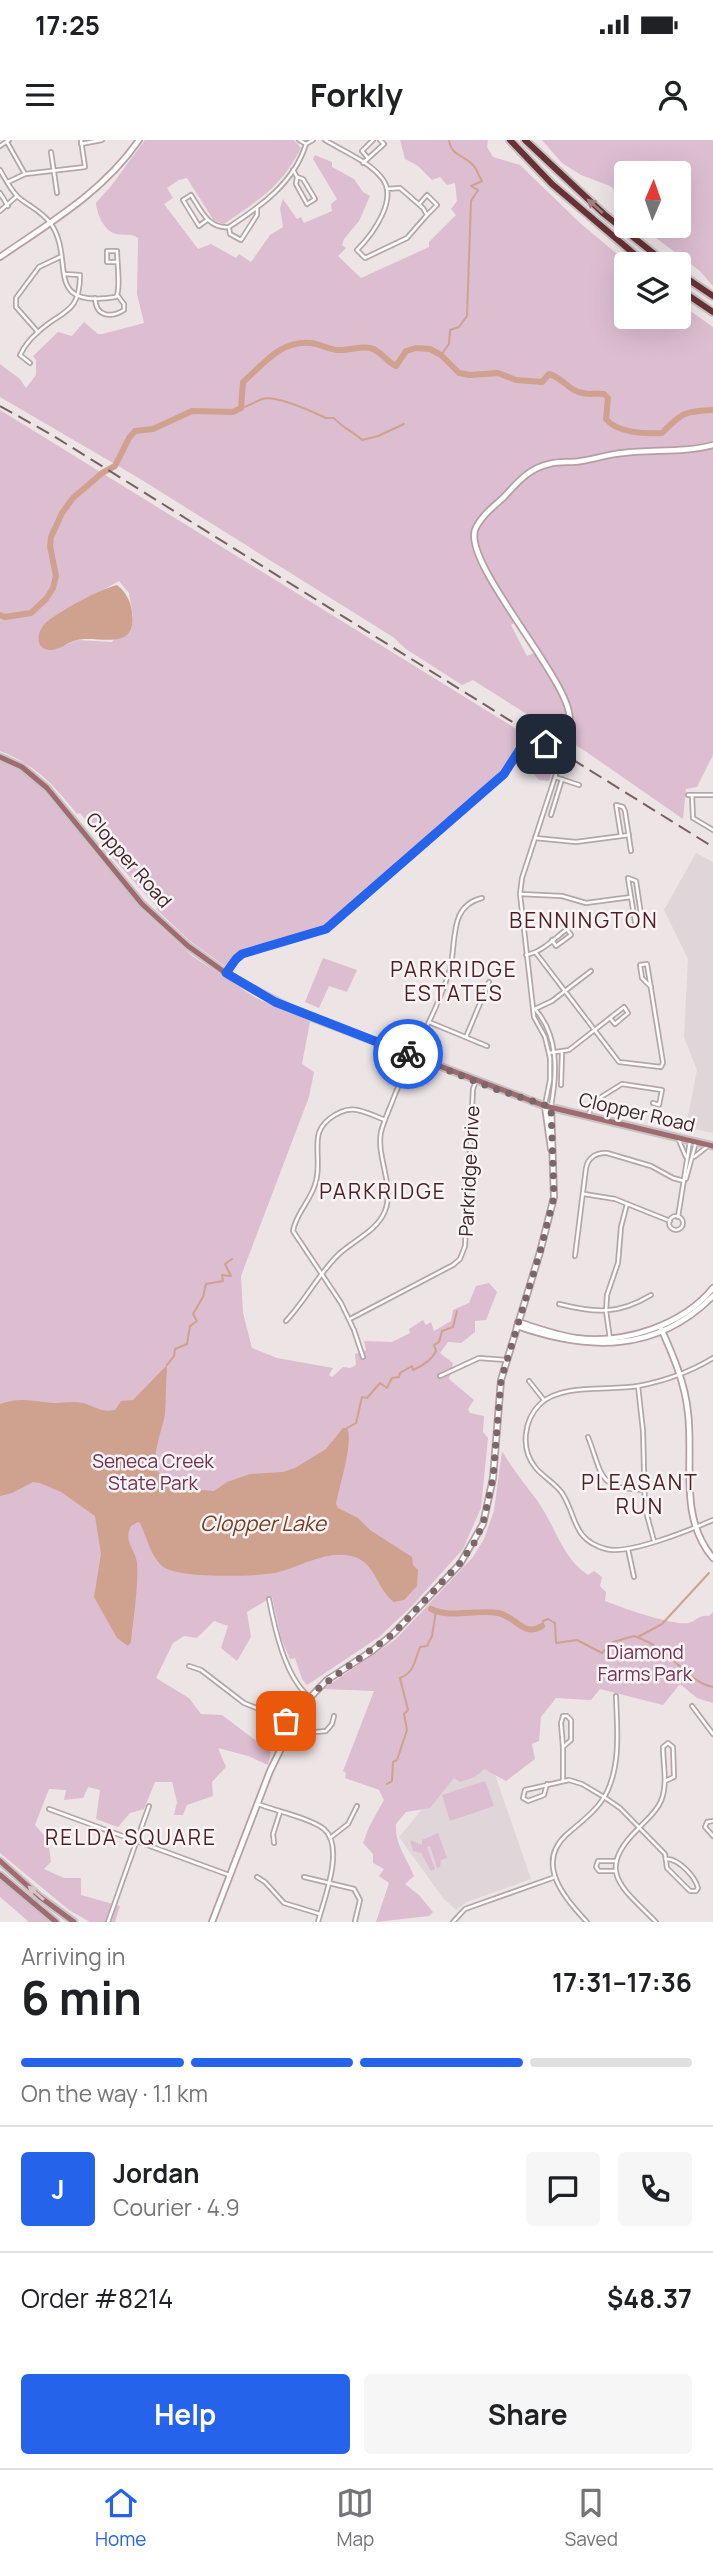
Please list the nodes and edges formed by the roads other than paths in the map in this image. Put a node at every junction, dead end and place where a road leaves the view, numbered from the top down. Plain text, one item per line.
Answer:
1 (102, 140) edge
2 (139, 140) edge
3 (299, 140) edge
4 (313, 140) edge
5 (325, 140) edge
6 (373, 140) edge
7 (380, 140) edge
8 (510, 140) edge
9 (525, 140) edge
10 (8, 141) edge
11 (81, 142) edge
12 (306, 144) junction
13 (0, 146) edge
14 (51, 152) dead end
15 (368, 158) junction
16 (363, 163) junction
17 (0, 170) edge
18 (293, 170) junction
19 (54, 172) junction
20 (25, 174) junction
21 (297, 177) junction
22 (8, 182) junction
23 (387, 189) junction
24 (57, 192) dead end
25 (0, 193) edge
26 (17, 196) junction
27 (419, 204) junction
28 (8, 206) junction
29 (257, 208) junction
30 (0, 211) edge
31 (427, 215) junction
32 (207, 220) junction
33 (50, 223) junction
34 (229, 227) junction
35 (632, 252) edge
36 (652, 252) edge
37 (0, 257) edge
38 (60, 257) junction
39 (117, 262) dead end
40 (63, 274) junction
41 (691, 281) edge
42 (78, 296) junction
43 (118, 296) junction
44 (713, 296) edge
45 (691, 297) edge
46 (95, 298) junction
47 (713, 312) edge
48 (38, 332) junction
49 (30, 363) dead end
50 (713, 445) edge
51 (0, 757) edge
52 (559, 765) dead end
53 (555, 777) junction
54 (562, 779) junction
55 (579, 785) dead end
56 (713, 794) edge
57 (551, 815) dead end
58 (713, 830) edge
59 (629, 835) junction
60 (621, 836) junction
61 (535, 838) junction
62 (631, 851) dead end
63 (520, 894) junction
64 (631, 897) junction
65 (482, 898) dead end
66 (552, 940) junction
67 (536, 953) junction
68 (526, 955) junction
69 (591, 971) dead end
70 (226, 973) junction
71 (489, 982) dead end
72 (651, 987) junction
73 (566, 992) junction
74 (535, 1009) junction
75 (610, 1018) junction
76 (428, 1021) junction
77 (594, 1030) junction
78 (466, 1037) junction
79 (488, 1046) dead end
80 (549, 1053) junction
81 (555, 1053) junction
82 (562, 1053) junction
83 (411, 1055) junction
84 (476, 1081) junction
85 (561, 1084) dead end
86 (653, 1103) dead end
87 (548, 1107) junction
88 (588, 1116) junction
89 (385, 1120) junction
90 (678, 1138) junction
91 (693, 1141) junction
92 (711, 1146) edge
93 (690, 1159) junction
94 (684, 1181) junction
95 (584, 1194) junction
96 (627, 1205) junction
97 (678, 1217) junction
98 (670, 1221) junction
99 (575, 1256) dead end
100 (323, 1275) junction
101 (713, 1288) edge
102 (651, 1296) dead end
103 (713, 1296) edge
104 (559, 1304) dead end
105 (606, 1311) junction
106 (349, 1320) junction
107 (286, 1321) dead end
108 (518, 1324) junction
109 (661, 1328) junction
110 (610, 1339) junction
111 (363, 1357) dead end
112 (713, 1358) edge
113 (506, 1360) junction
114 (680, 1374) junction
115 (440, 1376) dead end
116 (529, 1381) dead end
117 (638, 1386) junction
118 (544, 1400) junction
119 (588, 1437) dead end
120 (644, 1490) junction
121 (713, 1520) edge
122 (695, 1527) junction
123 (654, 1541) junction
124 (628, 1549) junction
125 (713, 1558) edge
126 (634, 1577) dead end
127 (269, 1599) dead end
128 (189, 1666) dead end
129 (616, 1696) dead end
130 (309, 1697) junction
131 (692, 1706) dead end
132 (334, 1716) dead end
133 (292, 1723) junction
134 (713, 1734) edge
135 (564, 1747) junction
136 (563, 1781) junction
137 (665, 1781) junction
138 (547, 1784) junction
139 (604, 1797) junction
140 (257, 1804) junction
141 (149, 1806) dead end
142 (357, 1806) dead end
143 (49, 1809) dead end
144 (281, 1812) junction
145 (713, 1821) edge
146 (640, 1827) junction
147 (713, 1836) edge
148 (330, 1838) junction
149 (136, 1840) junction
150 (274, 1843) dead end
151 (667, 1859) junction
152 (0, 1861) edge
153 (615, 1861) junction
154 (615, 1871) junction
155 (0, 1875) edge
156 (229, 1875) junction
157 (257, 1877) dead end
158 (304, 1877) dead end
159 (555, 1877) junction
160 (328, 1883) junction
161 (320, 1914) junction
162 (355, 1921) edge
163 (55, 1922) edge
164 (74, 1922) edge
165 (108, 1922) edge
166 (212, 1922) edge
167 (318, 1922) edge
168 (453, 1922) edge
169 (587, 1922) edge
170 (656, 1922) edge

1 - 11 street
2 - 33 street
3 - 12 street
4 - 12 street
5 - 16 street
6 - 15 street
7 - 15 street
8 - 35 highway
36 -> 9 highway
10 - 13 street
10 - 20 street
11 - 19 street
12 - 18 street
14 - 19 street
15 - 16 street
16 - 23 street
17 - 22 street
18 - 21 street
18 - 29 street
19 - 20 street
19 - 24 street
20 - 22 street
21 - 21 street
22 - 26 street
23 - 27 street
23 - 31 street
25 - 28 street
26 - 28 street
26 - 33 street
27 - 31 street
27 - 31 street
28 - 30 street
29 - 34 street
29 - 34 street
32 - 32 street
32 - 34 street
33 - 37 street
33 - 38 street
38 - 40 street
38 - 48 street
39 - 43 street
40 - 42 street
40 - 42 street
41 - 44 highway
42 - 46 street
42 - 48 street
43 - 46 street
43 - 46 street
45 - 47 highway
48 - 49 street
50 - 70 street
51 - 70 main road, Clopper Road
52 - 53 street
53 - 54 street
53 - 61 street
54 - 55 street
54 - 57 street
56 - 58 street
59 - 60 street
59 - 60 street
59 - 62 street
60 - 61 street
61 - 63 street
63 - 64 street
63 - 68 street
64 - 64 street
65 - 76 street
66 - 66 street
66 - 67 street
67 - 68 street
67 - 73 street
68 - 74 street
69 - 73 street
70 - 83 main road, Clopper Road
71 - 78 street
72 - 72 street
72 - 77 street
73 - 74 street
73 - 77 street
74 - 80 street
74 - 81 street
75 - 75 street
75 - 77 street
76 - 78 street
76 - 83 street
77 - 82 street
78 - 79 street
80 - 81 street
80 - 87 street
81 - 82 street
81 - 87 street
82 - 85 street
83 - 84 main road, Clopper Road
83 - 89 street
84 - 87 main road, Clopper Road
84 - 106 street, Parkridge Drive
86 - 88 street
87 - 88 main road, Clopper Road
87 - 108 street
88 - 90 main road, Clopper Road
89 - 100 street
89 - 100 street
90 - 91 main road, Clopper Road
90 - 93 street
91 - 92 main road, Clopper Road
91 - 93 street
92 - 93 street
93 - 94 street
94 - 95 street
94 - 97 street
95 - 96 street
95 - 99 street
96 - 98 street
96 - 105 street
97 - 98 street
97 - 98 street
100 - 106 street
100 - 107 street
101 - 109 street
102 - 105 street
103 - 109 street
104 - 105 street
105 - 110 street
106 - 111 street
108 - 109 street
108 - 110 street
108 - 113 street
109 - 110 street
109 - 114 street
112 - 114 street
113 - 115 street
113 - 130 street
114 - 117 street
114 - 122 street
116 - 118 street
117 - 118 street
117 - 120 street
118 - 124 street
119 - 120 street
120 - 123 street
121 - 122 street
122 - 123 street
122 - 125 street
123 - 124 street
124 - 126 street
127 - 130 street
128 - 133 street
129 - 139 street
130 - 133 street
131 - 134 street
132 - 133 street
133 - 140 street
135 - 135 street
135 - 136 street
136 - 138 street
136 - 139 street
137 - 137 street
137 - 146 street
138 - 138 street
139 - 146 street
139 - 159 street
140 - 144 street
140 - 156 street
141 - 149 street
142 - 148 street
143 - 149 street
144 - 148 street
144 - 150 street
145 - 147 street
146 - 151 street
146 - 153 street
148 - 160 street
149 - 156 street
149 - 165 street
151 - 151 street
164 -> 152 main road
153 - 154 street
153 - 154 street
154 - 170 street
155 - 163 main road
156 - 166 street
157 - 161 street
158 - 160 street
159 - 168 street
159 - 169 street
160 - 161 street
160 - 162 street
161 - 167 street

